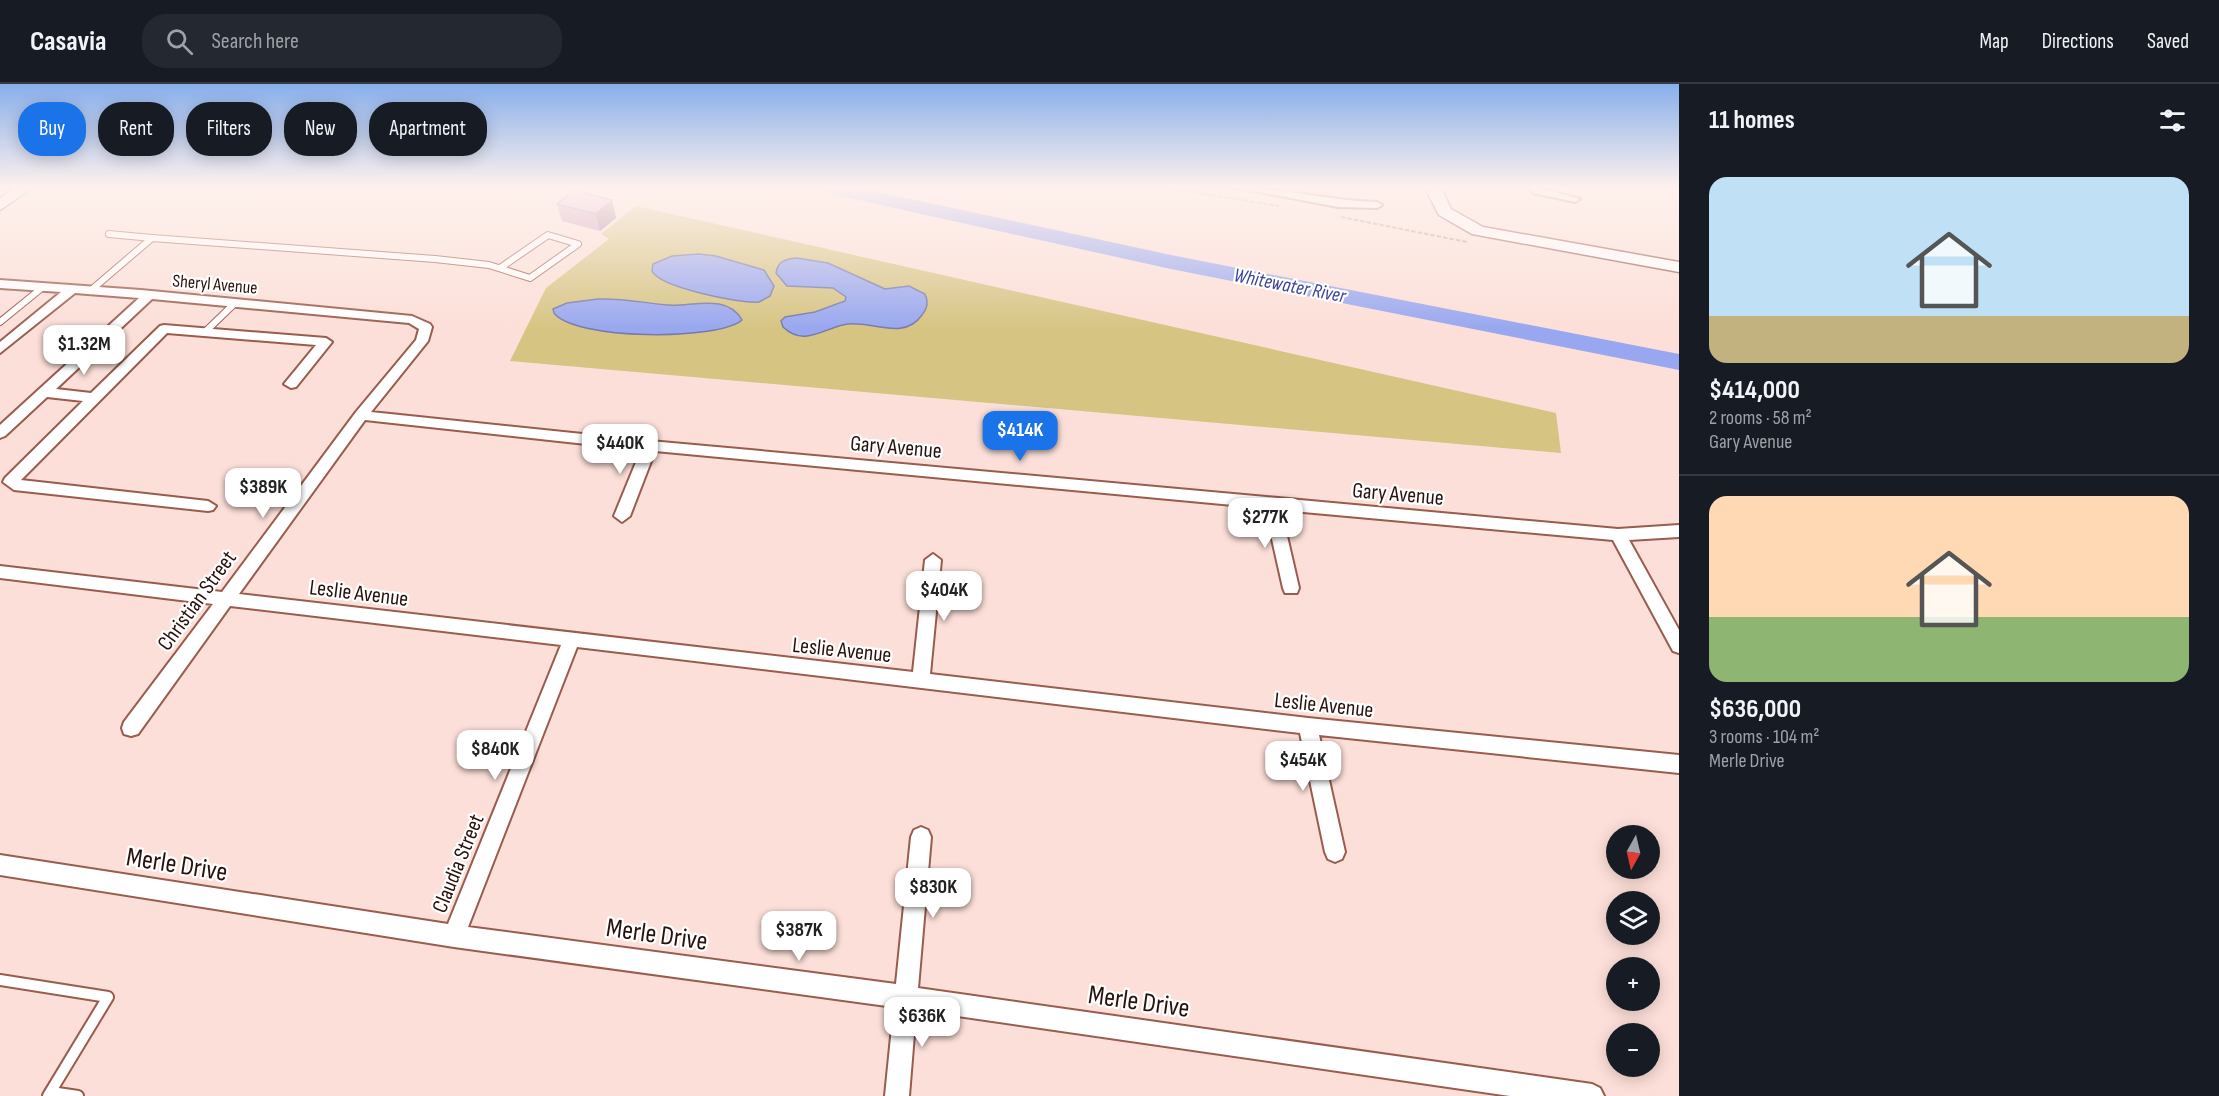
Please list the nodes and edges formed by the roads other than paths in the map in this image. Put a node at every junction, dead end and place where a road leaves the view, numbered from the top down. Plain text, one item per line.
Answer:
1 (122, 235) edge
2 (548, 235) edge
3 (549, 235) edge
4 (1502, 235) edge
5 (1536, 235) edge
6 (152, 238) junction
7 (1679, 260) edge
8 (1679, 267) edge
9 (500, 268) junction
10 (0, 284) edge
11 (43, 287) junction
12 (72, 290) junction
13 (90, 291) junction
14 (148, 296) junction
15 (234, 304) junction
16 (0, 322) edge
17 (426, 327) joint
18 (206, 331) junction
19 (0, 349) edge
20 (291, 384) dead end
21 (44, 392) junction
22 (94, 398) junction
23 (361, 415) junction
24 (0, 433) edge
25 (650, 446) junction
26 (5, 484) edge
27 (1272, 502) junction
28 (208, 506) dead end
29 (622, 516) dead end
30 (1679, 531) edge
31 (1618, 535) junction
32 (933, 560) dead end
33 (0, 573) edge
34 (1291, 588) dead end
35 (224, 599) junction
36 (571, 641) junction
37 (1679, 646) edge
38 (921, 680) junction
39 (1308, 726) junction
40 (131, 728) dead end
41 (1679, 764) edge
42 (921, 837) dead end
43 (1335, 852) dead end
44 (0, 865) edge
45 (454, 936) junction
46 (0, 980) edge
47 (906, 997) junction
48 (50, 1094) edge
49 (78, 1096) edge
50 (897, 1096) edge
51 (1592, 1096) edge

1 - 6 lane
2 - 9 lane
3 - 9 lane
4 - 8 street
5 - 7 street
6 - 9 lane
6 - 13 lane
10 - 11 street, Sheryl Avenue
11 - 12 street, Sheryl Avenue
11 - 16 lane
12 - 13 street, Sheryl Avenue
12 - 19 street
13 - 14 street, Sheryl Avenue
14 - 15 street, Sheryl Avenue
14 - 21 street
15 - 17 street, Sheryl Avenue
15 - 18 lane
17 - 23 street, Christian Street
18 - 20 street
18 - 22 street
21 - 22 street
21 - 24 street
22 - 26 street
23 - 25 street, Gary Avenue
23 - 35 street, Christian Street
25 - 27 street, Gary Avenue
25 - 29 street
26 - 28 street
27 - 31 street, Gary Avenue
27 - 34 street
30 - 31 street, Gary Avenue
31 - 37 street
32 - 38 street
33 - 35 street, Leslie Avenue
35 - 36 street, Leslie Avenue
35 - 40 street, Christian Street
36 - 38 street, Leslie Avenue
36 - 45 street, Claudia Street
38 - 39 street, Leslie Avenue
39 - 41 street, Leslie Avenue
39 - 43 street
42 - 47 street
44 - 45 street, Merle Drive
45 - 47 street, Merle Drive
46 - 48 lane
47 - 50 street
47 - 51 street, Merle Drive
48 - 49 lane

